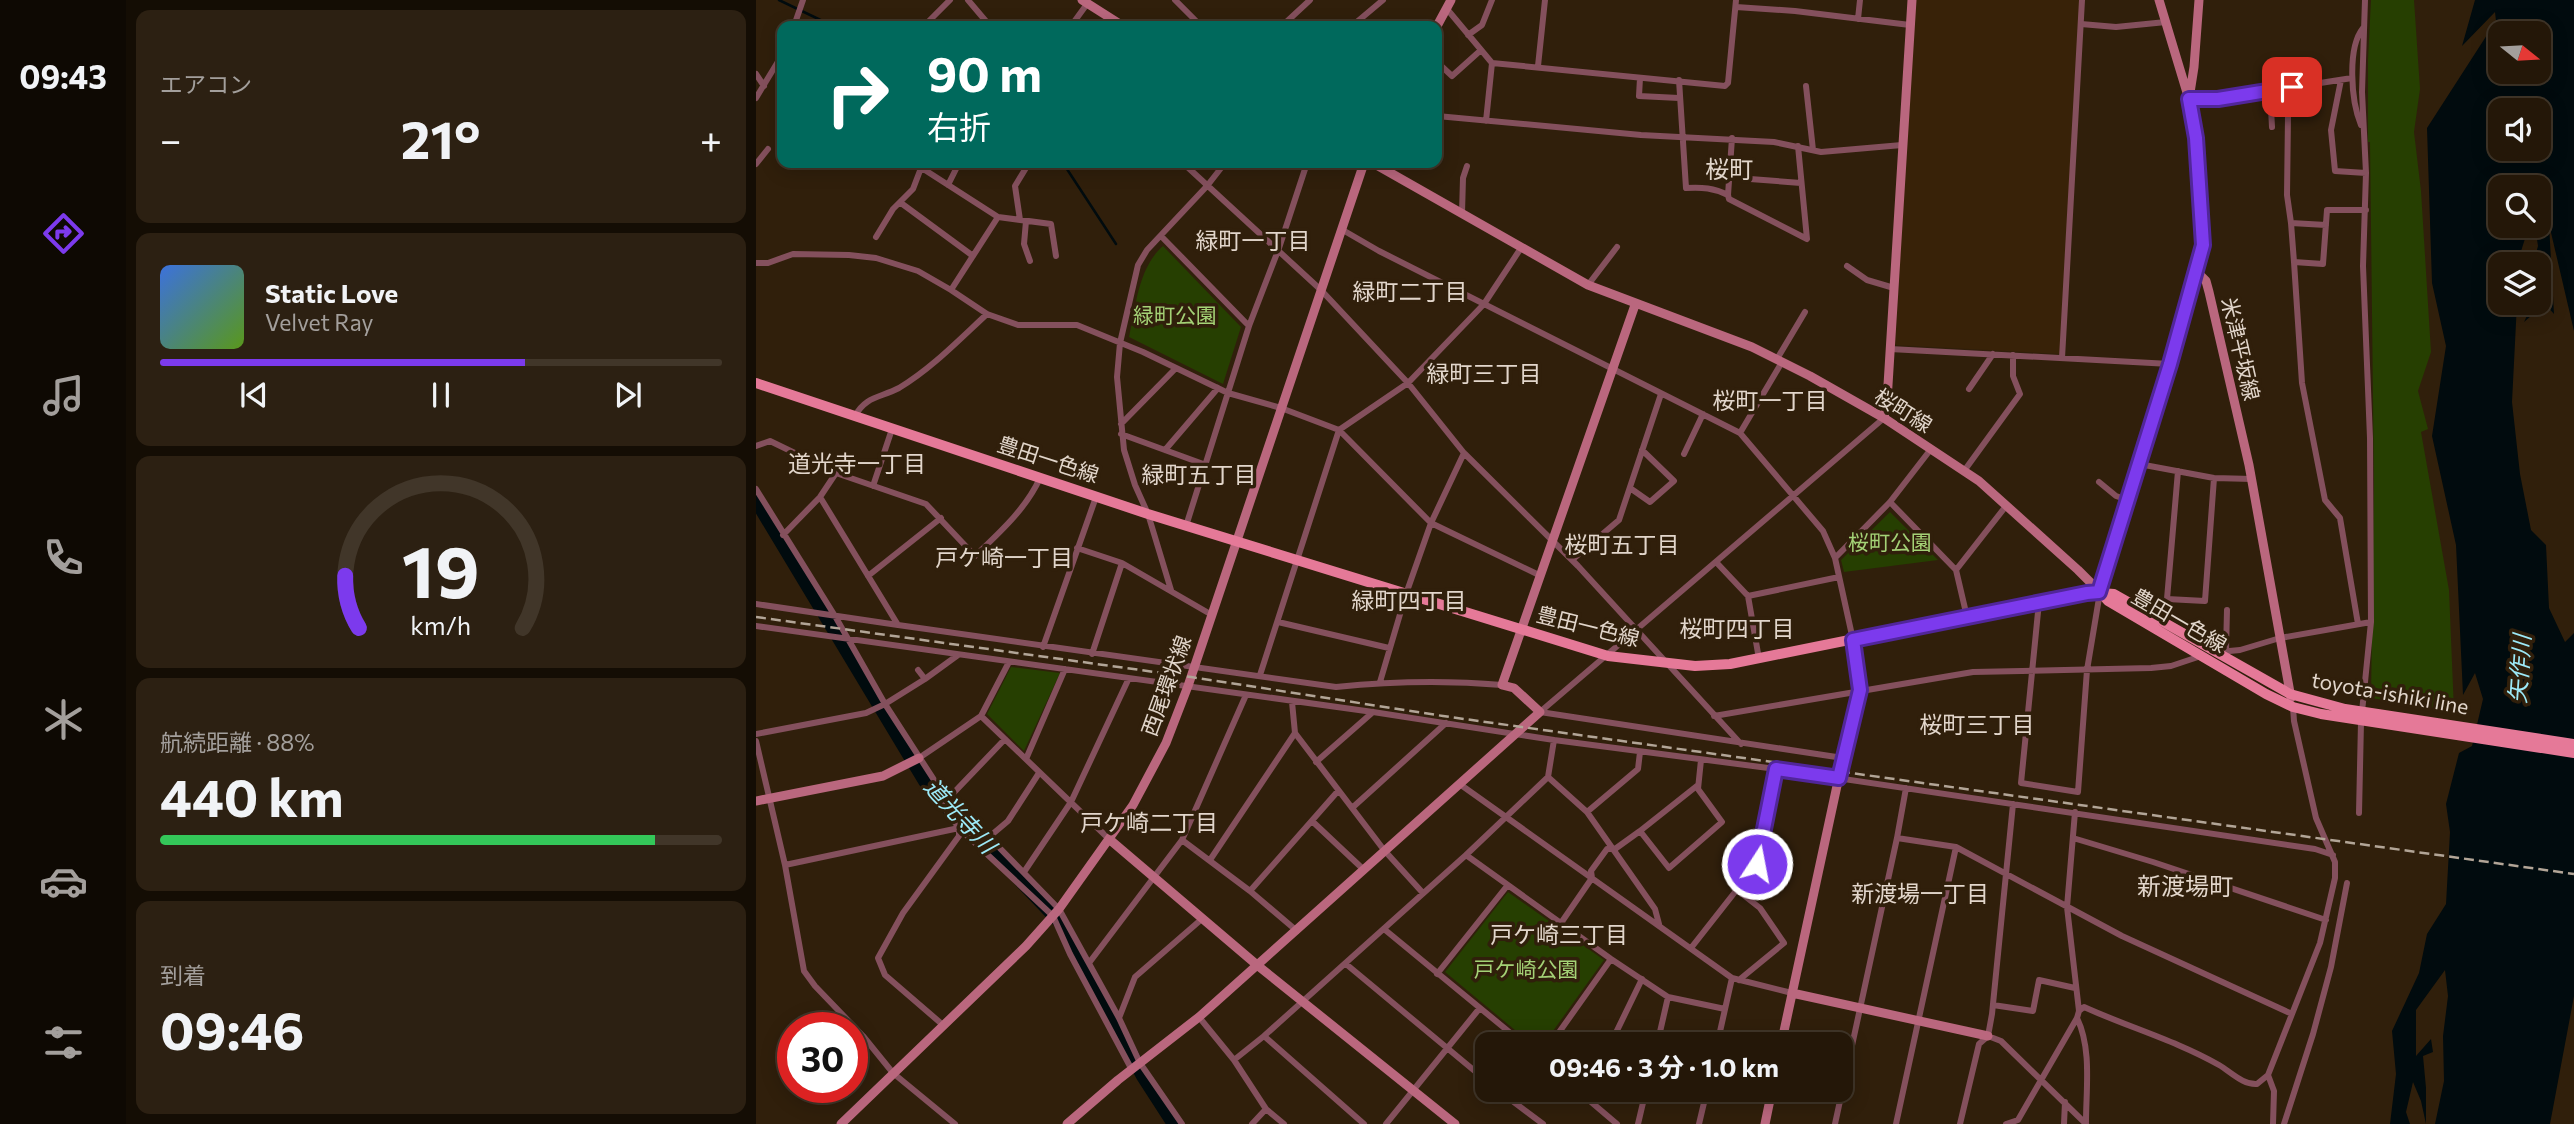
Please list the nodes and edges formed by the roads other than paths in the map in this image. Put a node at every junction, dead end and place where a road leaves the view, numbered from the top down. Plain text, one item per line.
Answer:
1 (803, 0) edge
2 (950, 0) edge
3 (968, 0) edge
4 (1175, 0) edge
5 (1310, 0) edge
6 (1383, 0) edge
7 (1492, 0) edge
8 (1545, 0) edge
9 (1860, 0) edge
10 (1912, 0) edge
11 (2082, 0) edge
12 (2159, 0) edge
13 (2199, 0) edge
14 (2365, 0) edge
15 (1085, 2) edge
16 (1736, 3) edge
17 (1449, 5) edge
18 (1858, 19) junction
19 (796, 21) edge
20 (929, 21) edge
21 (986, 21) edge
22 (1074, 21) edge
23 (1115, 21) edge
24 (1196, 21) edge
25 (1287, 21) edge
26 (1358, 21) edge
27 (1440, 21) edge
28 (2166, 22) junction
29 (2081, 24) junction
30 (1910, 25) junction
31 (2364, 27) junction
32 (1468, 35) junction
33 (1481, 50) junction
34 (1492, 63) junction
35 (777, 65) edge
36 (1538, 66) junction
37 (1442, 67) edge
38 (774, 71) junction
39 (777, 73) edge
40 (756, 74) edge
41 (1640, 78) junction
42 (2352, 78) junction
43 (1679, 80) junction
44 (2341, 80) junction
45 (764, 86) junction
46 (1806, 86) dead end
47 (2270, 90) junction
48 (1679, 97) junction
49 (756, 98) edge
50 (2189, 99) junction
51 (2288, 116) dead end
52 (1442, 117) edge
53 (1486, 121) junction
54 (2272, 127) dead end
55 (2363, 130) junction
56 (1682, 138) junction
57 (1732, 138) junction
58 (1902, 145) junction
59 (1798, 146) junction
60 (768, 149) dead end
61 (1813, 150) junction
62 (756, 164) edge
63 (1467, 166) dead end
64 (921, 168) joint
65 (956, 168) edge
66 (1025, 168) edge
67 (1188, 168) edge
68 (1221, 168) edge
69 (1305, 168) edge
70 (1362, 168) edge
71 (1382, 168) edge
72 (2366, 173) junction
73 (1750, 179) dead end
74 (1801, 183) junction
75 (948, 185) junction
76 (1207, 186) junction
77 (1728, 195) junction
78 (901, 203) junction
79 (2366, 210) junction
80 (1462, 213) junction
81 (998, 217) junction
82 (1023, 220) junction
83 (2291, 223) junction
84 (2326, 225) junction
85 (1341, 229) junction
86 (1161, 236) junction
87 (876, 237) dead end
88 (1617, 247) dead end
89 (1279, 248) junction
90 (1521, 248) junction
91 (973, 256) junction
92 (1056, 256) dead end
93 (1030, 261) dead end
94 (2294, 262) junction
95 (756, 263) edge
96 (1847, 266) dead end
97 (2197, 272) junction
98 (1588, 285) junction
99 (1894, 288) junction
100 (1321, 289) junction
101 (951, 290) junction
102 (1484, 304) junction
103 (1635, 305) junction
104 (1805, 312) dead end
105 (987, 314) junction
106 (1249, 326) junction
107 (1120, 343) junction
108 (1890, 349) junction
109 (1993, 354) junction
110 (2013, 355) junction
111 (2062, 358) junction
112 (1780, 360) junction
113 (2170, 364) junction
114 (1176, 368) junction
115 (1613, 369) junction
116 (756, 383) edge
117 (1408, 383) junction
118 (1218, 388) junction
119 (1969, 389) dead end
120 (1228, 393) junction
121 (1661, 394) junction
122 (1281, 408) junction
123 (1703, 414) junction
124 (854, 416) junction
125 (1884, 418) junction
126 (1121, 425) junction
127 (892, 429) junction
128 (1339, 430) junction
129 (1740, 433) junction
130 (1121, 434) junction
131 (756, 446) edge
132 (1931, 449) junction
133 (1165, 450) junction
134 (1642, 450) junction
135 (1464, 453) junction
136 (1684, 454) dead end
137 (2139, 464) junction
138 (1206, 465) junction
139 (1964, 471) junction
140 (2178, 471) junction
141 (836, 473) junction
142 (1040, 478) junction
143 (2214, 478) junction
144 (2252, 479) junction
145 (2099, 482) dead end
146 (873, 486) junction
147 (1630, 488) junction
148 (756, 489) edge
149 (820, 496) junction
150 (1793, 496) junction
151 (1096, 497) junction
152 (2128, 500) junction
153 (1890, 502) junction
154 (2006, 506) junction
155 (1148, 514) junction
156 (941, 519) junction
157 (1431, 523) junction
158 (1186, 526) junction
159 (783, 536) junction
160 (1552, 540) junction
161 (1237, 542) junction
162 (1077, 548) junction
163 (1835, 558) junction
164 (1572, 560) junction
165 (1298, 561) junction
166 (1716, 562) junction
167 (1122, 563) junction
168 (1956, 570) junction
169 (1539, 575) junction
170 (868, 576) junction
171 (1839, 577) junction
172 (1171, 590) junction
173 (2099, 592) junction
174 (1406, 594) junction
175 (1748, 596) junction
176 (2039, 602) junction
177 (757, 603) edge
178 (2227, 610) dead end
179 (1212, 615) junction
180 (834, 617) junction
181 (1967, 617) junction
182 (1278, 622) junction
183 (2371, 622) junction
184 (2358, 624) junction
185 (898, 625) junction
186 (756, 626) edge
187 (1522, 631) junction
188 (1637, 631) junction
189 (2280, 638) junction
190 (847, 640) junction
191 (1853, 640) junction
192 (1043, 647) junction
193 (1389, 648) junction
194 (2222, 652) junction
195 (1091, 654) junction
196 (958, 655) junction
197 (1608, 656) junction
198 (2201, 656) junction
199 (1759, 660) junction
200 (1009, 662) junction
201 (1670, 664) junction
202 (1194, 666) junction
203 (1065, 669) junction
204 (918, 670) dead end
205 (2087, 670) junction
206 (2033, 671) junction
207 (1260, 675) junction
208 (1129, 678) junction
209 (925, 679) junction
210 (1380, 682) junction
211 (1502, 685) junction
212 (1188, 686) junction
213 (1860, 690) junction
214 (2290, 694) junction
215 (1246, 695) junction
216 (1292, 702) junction
217 (885, 704) junction
218 (2293, 707) junction
219 (1373, 712) junction
220 (1540, 712) junction
221 (981, 716) junction
222 (1714, 716) junction
223 (2366, 717) junction
224 (1446, 723) junction
225 (1295, 733) junction
226 (756, 734) edge
227 (1516, 734) junction
228 (1005, 739) junction
229 (1553, 740) junction
230 (756, 741) edge
231 (1741, 744) junction
232 (2574, 744) edge
233 (1640, 752) junction
234 (2574, 753) edge
235 (919, 758) junction
236 (1843, 758) junction
237 (1026, 759) junction
238 (1701, 760) junction
239 (1316, 762) junction
240 (1776, 769) junction
241 (1039, 773) junction
242 (1548, 777) junction
243 (1839, 778) junction
244 (1461, 785) junction
245 (1698, 785) junction
246 (1906, 788) junction
247 (1338, 792) junction
248 (768, 798) junction
249 (756, 801) edge
250 (945, 802) junction
251 (1071, 802) junction
252 (2013, 804) junction
253 (1352, 808) junction
254 (1587, 812) junction
255 (2075, 812) junction
256 (2359, 813) dead end
257 (1507, 817) junction
258 (1312, 821) junction
259 (959, 828) junction
260 (1640, 831) junction
261 (989, 837) junction
262 (1898, 838) junction
263 (2073, 838) junction
264 (1109, 839) junction
265 (1182, 840) junction
266 (1956, 847) junction
267 (1615, 849) junction
268 (1384, 850) junction
269 (1466, 855) junction
270 (2333, 855) junction
271 (1210, 860) junction
272 (785, 864) junction
273 (1363, 869) junction
274 (1024, 873) junction
275 (2008, 874) junction
276 (1155, 877) junction
277 (1591, 877) junction
278 (2347, 883) dead end
279 (1507, 886) junction
280 (1737, 890) junction
281 (1250, 891) junction
282 (1422, 892) junction
283 (2067, 907) junction
284 (1056, 912) junction
285 (1203, 918) junction
286 (2326, 920) junction
287 (1561, 923) junction
288 (1659, 925) junction
289 (1384, 929) junction
290 (1297, 931) junction
291 (1691, 948) junction
292 (1611, 959) junction
293 (1089, 963) junction
294 (1346, 964) junction
295 (1257, 965) junction
296 (1437, 974) junction
297 (1642, 979) junction
298 (1735, 979) junction
299 (2075, 988) junction
300 (1792, 993) junction
301 (1668, 997) junction
302 (1302, 1001) junction
303 (1993, 1005) junction
304 (1860, 1008) junction
305 (1479, 1009) junction
306 (1726, 1009) junction
307 (2292, 1014) junction
308 (2078, 1015) junction
309 (1199, 1017) junction
310 (1119, 1018) junction
311 (1919, 1020) junction
312 (943, 1025) junction
313 (1508, 1032) edge
314 (1559, 1032) edge
315 (1616, 1032) edge
316 (1660, 1032) edge
317 (1720, 1032) edge
318 (1784, 1032) edge
319 (1264, 1036) junction
320 (1988, 1036) junction
321 (1446, 1050) junction
322 (1234, 1060) junction
323 (1136, 1066) junction
324 (1475, 1072) edge
325 (893, 1073) junction
326 (2268, 1075) junction
327 (2041, 1080) junction
328 (1413, 1091) junction
329 (1514, 1102) edge
330 (1594, 1102) edge
331 (1643, 1102) edge
332 (1704, 1102) edge
333 (1770, 1102) edge
334 (2065, 1102) junction
335 (1266, 1109) junction
336 (2019, 1122) edge
337 (2086, 1123) edge
338 (841, 1124) edge
339 (955, 1124) edge
340 (1067, 1124) edge
341 (1182, 1124) edge
342 (1252, 1124) edge
343 (1284, 1124) edge
344 (1364, 1124) edge
345 (1386, 1124) edge
346 (1454, 1124) edge
347 (1543, 1124) edge
348 (1617, 1124) edge
349 (1638, 1124) edge
350 (1699, 1124) edge
351 (1765, 1124) edge
352 (1835, 1124) edge
353 (1896, 1124) edge
354 (1960, 1124) edge
355 (2006, 1124) edge
356 (2064, 1124) edge
357 (2273, 1124) edge
358 (2284, 1124) edge

1 - 19 street
2 - 20 street
3 - 21 street
4 - 24 street
5 - 25 street
6 - 26 street
7 - 32 street
8 - 36 street
9 - 18 street
10 - 30 street
11 - 29 street
12 - 28 street
13 - 50 street
14 - 31 street
15 - 22 street
15 - 23 street
16 - 18 street
16 - 43 street
17 - 27 street
17 - 32 street
18 - 30 street
28 - 29 street
28 - 50 street
29 - 111 street
30 - 58 street
31 - 42 street
31 - 55 street
32 - 33 street
33 - 34 street
33 - 37 street
34 - 36 street
34 - 53 street
35 - 38 street
36 - 41 street
38 - 39 street
38 - 45 street
40 - 45 street
41 - 43 street
41 - 48 street
42 - 44 street
42 - 55 street
43 - 48 street
44 - 47 street
44 - 72 street
45 - 49 street
46 - 61 street
47 - 50 street
47 - 54 street
48 - 56 street
50 - 97 street
51 - 83 street
52 - 53 street
53 - 56 street
55 - 72 street
56 - 57 street
56 - 77 street
57 - 59 street
57 - 77 street
58 - 61 street
58 - 99 street
59 - 61 street
59 - 74 street
60 - 62 street
63 - 80 street
64 - 75 street
64 - 78 street
65 - 75 street
66 - 82 street
67 - 76 street
68 - 76 street
69 - 89 street
70 - 85 street, 西尾環状線
71 - 80 street
72 - 79 street
73 - 74 street
74 - 77 street
75 - 81 street
76 - 86 street
76 - 89 street
78 - 87 street
78 - 91 street
79 - 84 street
79 - 183 street
80 - 90 street
81 - 82 street
81 - 91 street
82 - 92 street
82 - 93 street
83 - 84 street
83 - 94 street
84 - 94 street
85 - 100 street, 西尾環状線
85 - 102 street
86 - 106 street
86 - 107 street
88 - 98 street
89 - 100 street
89 - 106 street
90 - 98 street
90 - 102 street
91 - 101 street
94 - 184 street
95 - 101 street
96 - 99 street
97 - 113 street
97 - 144 street, 米津平坂線
98 - 103 street
99 - 108 street
100 - 117 street
100 - 122 street, 西尾環状線
101 - 105 street
102 - 115 street
102 - 117 street
103 - 112 street, 桜町線
103 - 115 street
104 - 112 street
105 - 107 street
105 - 124 street
106 - 120 street
107 - 114 street
107 - 126 street
108 - 109 street
108 - 125 street
109 - 110 street
109 - 119 street
110 - 111 street
110 - 139 street
111 - 113 street
112 - 125 street, 桜町線
112 - 129 street
113 - 137 street
114 - 118 street
114 - 126 street
115 - 121 street
115 - 160 street
116 - 124 main road, 豊田一色線
117 - 128 street
117 - 135 street
118 - 120 street
118 - 133 street
120 - 122 street
120 - 138 street
121 - 123 street
121 - 134 street
122 - 128 street
122 - 161 street, 西尾環状線
123 - 129 street
123 - 136 street
124 - 127 main road, 豊田一色線
125 - 132 street, 桜町線
125 - 150 street
126 - 130 street
127 - 142 main road, 豊田一色線
127 - 146 street
128 - 157 street
128 - 165 street
129 - 150 street
130 - 133 street
130 - 155 street
131 - 141 street
132 - 139 street, 桜町線
132 - 153 street
133 - 138 street
134 - 147 street
134 - 147 street
135 - 157 street
135 - 160 street
137 - 140 street
137 - 152 street
138 - 158 street
139 - 154 street, 桜町線
140 - 143 street
140 - 143 street
141 - 146 street
141 - 149 street
142 - 151 main road, 豊田一色線
142 - 156 street
143 - 144 street
144 - 189 street, 米津平坂線
145 - 152 street
146 - 156 street
147 - 164 street
148 - 159 street
149 - 159 street
149 - 170 street
150 - 163 street
150 - 166 street
151 - 155 main road, 豊田一色線
151 - 162 street
152 - 173 street
153 - 163 street
153 - 168 street
154 - 168 street
154 - 173 street, 桜町線
155 - 158 main road, 豊田一色線
155 - 172 street
156 - 170 street
157 - 169 street
157 - 174 street
158 - 161 main road, 豊田一色線
159 - 180 street
160 - 164 street
160 - 169 street
161 - 165 main road, 豊田一色線
161 - 179 street, 西尾環状線
162 - 167 street
162 - 192 street
163 - 171 street
164 - 188 street
165 - 174 main road, 豊田一色線
165 - 182 street
166 - 175 street
166 - 188 street
167 - 172 street
167 - 195 street
168 - 181 street
169 - 187 street
170 - 185 street
171 - 175 street
171 - 191 street
172 - 179 street
173 - 176 main road, 豊田一色線
173 - 194 main road, toyota-ishiki line
173 - 198 main road, 豊田一色線
173 - 205 street
174 - 187 main road, 豊田一色線
174 - 193 street
175 - 199 street
176 - 181 main road, 豊田一色線
176 - 206 street
177 - 180 street
178 - 194 street
179 - 202 street, 西尾環状線
180 - 185 street
180 - 190 street
181 - 191 main road, 豊田一色線
182 - 193 street
182 - 207 street
183 - 184 street
183 - 223 street
184 - 189 street
185 - 192 street
186 - 190 street
187 - 197 main road, 豊田一色線
187 - 211 street
188 - 197 street
188 - 201 street
189 - 194 street
189 - 214 street, 米津平坂線
190 - 196 street
190 - 217 street
191 - 199 main road, 豊田一色線
191 - 213 street
192 - 195 street
193 - 210 street
194 - 198 street
194 - 214 main road, toyota-ishiki line
195 - 202 street
196 - 200 street
196 - 209 street
197 - 201 main road, 豊田一色線
197 - 220 street
198 - 205 street
198 - 218 main road, 豊田一色線
199 - 201 main road, 豊田一色線
200 - 203 street
200 - 221 street
201 - 222 street
202 - 207 street
202 - 212 street, 西尾環状線
203 - 208 street
203 - 237 street
204 - 209 street
205 - 206 street
205 - 206 street
206 - 213 street
207 - 210 street
208 - 212 street
208 - 251 street
209 - 217 street
210 - 211 street
211 - 220 street
212 - 215 street
212 - 264 street, 西尾環状線
213 - 222 street
213 - 236 street
214 - 218 street, 米津平坂線
214 - 223 main road, toyota-ishiki line
215 - 216 street
215 - 265 street
216 - 219 street
216 - 225 street
217 - 226 street
217 - 235 street
218 - 223 main road, 豊田一色線
218 - 270 street
219 - 224 street
219 - 239 street
220 - 227 street
220 - 231 street
221 - 228 street
221 - 235 street
222 - 231 street
223 - 232 main road, toyota-ishiki line
223 - 234 main road, 豊田一色線
223 - 256 street
224 - 227 street
224 - 253 street
225 - 239 street
225 - 271 street
227 - 229 street
227 - 244 street
228 - 237 street
228 - 250 street
229 - 233 street
229 - 242 street
230 - 248 street
231 - 236 street
233 - 238 street
233 - 254 street
235 - 248 street
235 - 250 street
236 - 243 street
237 - 241 street
238 - 240 street
238 - 245 street
239 - 247 street
240 - 243 street
240 - 280 street
241 - 251 street
241 - 261 street
242 - 254 street
242 - 257 street
243 - 246 street
243 - 300 street
244 - 257 street
244 - 268 street
245 - 260 street
245 - 260 street
246 - 252 street
246 - 262 street
247 - 253 street
247 - 258 street
248 - 249 street
248 - 272 street
250 - 259 street
250 - 261 street
251 - 264 street
251 - 274 street
252 - 255 street
252 - 275 street
253 - 268 street
254 - 267 street
255 - 263 street
255 - 270 street
257 - 269 street
257 - 277 street
258 - 273 street
258 - 281 street
259 - 272 street
259 - 284 street
259 - 312 street
260 - 267 street
261 - 274 street
262 - 266 street
262 - 304 street
263 - 283 street
263 - 286 street
264 - 276 street
264 - 284 street, 西尾環状線
265 - 271 street
265 - 276 street
266 - 275 street
266 - 311 street
267 - 277 street
267 - 288 street
268 - 273 street
268 - 282 street
269 - 279 street
269 - 282 street
270 - 286 street
271 - 281 street
272 - 325 street
273 - 290 street
274 - 284 street
275 - 283 street
275 - 303 street
276 - 285 street
276 - 293 street
277 - 287 street
277 - 288 street
278 - 358 street
279 - 287 street
279 - 296 street
280 - 291 street
280 - 298 street
281 - 290 street
282 - 289 street
283 - 299 street
283 - 307 street
284 - 293 street
284 - 312 street, 西尾環状線
284 - 323 street
285 - 295 street
285 - 310 street
286 - 307 street
287 - 292 street
288 - 291 street
289 - 294 street
289 - 296 street
290 - 295 street
291 - 298 street
292 - 297 street
292 - 314 street
293 - 310 street
294 - 302 street
294 - 321 street
295 - 302 street
295 - 309 street
296 - 305 street
297 - 301 street
297 - 315 street
298 - 300 street
298 - 306 street
299 - 303 street
299 - 308 street
300 - 304 street
300 - 318 street
301 - 306 street
301 - 316 street
302 - 319 street
302 - 328 street
303 - 320 street
304 - 311 street
304 - 352 street
305 - 313 street
305 - 321 street
306 - 317 street
307 - 326 street
308 - 326 street
308 - 327 street
308 - 337 street
309 - 322 street
309 - 323 street
310 - 323 street
311 - 320 street
311 - 353 street
312 - 325 street, 西尾環状線
319 - 322 street
319 - 344 street
320 - 327 street
320 - 354 street
321 - 324 street
321 - 328 street
322 - 335 street
323 - 340 street
323 - 341 street
325 - 338 street, 西尾環状線
325 - 339 street
326 - 357 street
327 - 334 street
327 - 336 street
328 - 345 street
328 - 346 street
329 - 347 street
330 - 348 street
331 - 349 street
332 - 350 street
333 - 351 street
334 - 337 street
334 - 356 street
335 - 342 street
335 - 343 street
336 - 355 street

